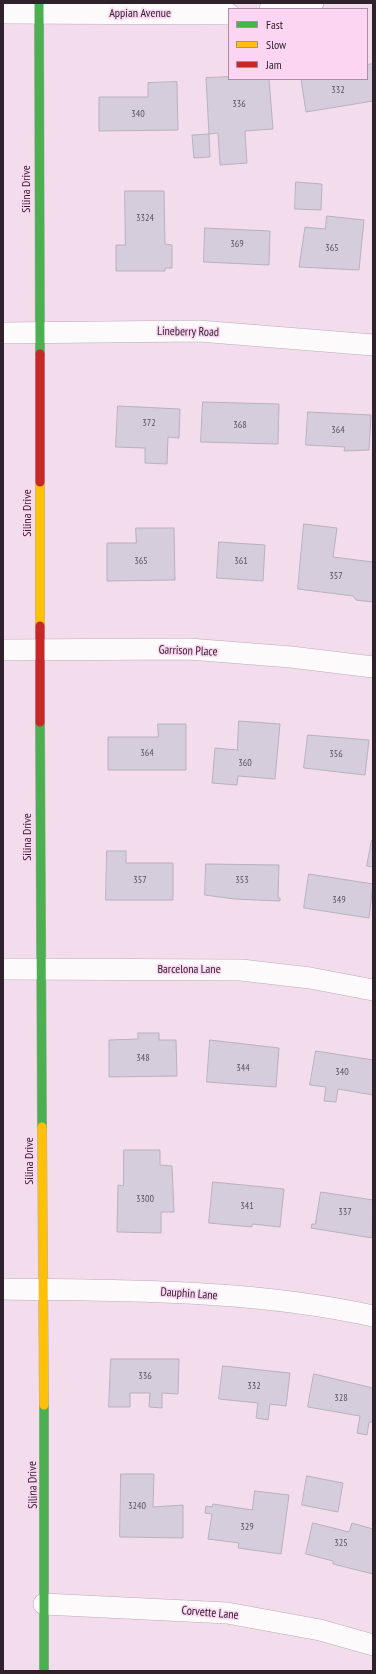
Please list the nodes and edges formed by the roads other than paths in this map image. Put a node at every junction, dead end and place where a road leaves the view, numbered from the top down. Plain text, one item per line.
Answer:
1 (313, 3) edge
2 (39, 8) edge
3 (277, 8) edge
4 (3, 13) edge
5 (228, 14) edge
6 (3, 333) edge
7 (40, 333) junction
8 (373, 345) edge
9 (3, 650) edge
10 (40, 650) junction
11 (373, 667) edge
12 (41, 968) junction
13 (3, 969) edge
14 (373, 990) edge
15 (3, 1289) edge
16 (43, 1289) junction
17 (373, 1316) edge
18 (44, 1604) junction
19 (373, 1646) edge
20 (44, 1671) edge

1 - 3 street
2 - 4 street, Appian Avenue
2 - 5 street, Appian Avenue
2 - 7 street, Silina Drive
6 - 7 street, Lineberry Road
7 - 8 street, Lineberry Road
7 - 10 street, Silina Drive
9 - 10 street, Garrison Place
10 - 11 street, Garrison Place
10 - 12 street, Silina Drive
12 - 13 street, Barcelona Lane
12 - 14 street, Barcelona Lane
12 - 16 street, Silina Drive
15 - 16 street, Dauphin Lane
16 - 17 street, Dauphin Lane
16 - 18 street, Silina Drive
18 - 19 street, Corvette Lane
18 - 20 street, Silina Drive

